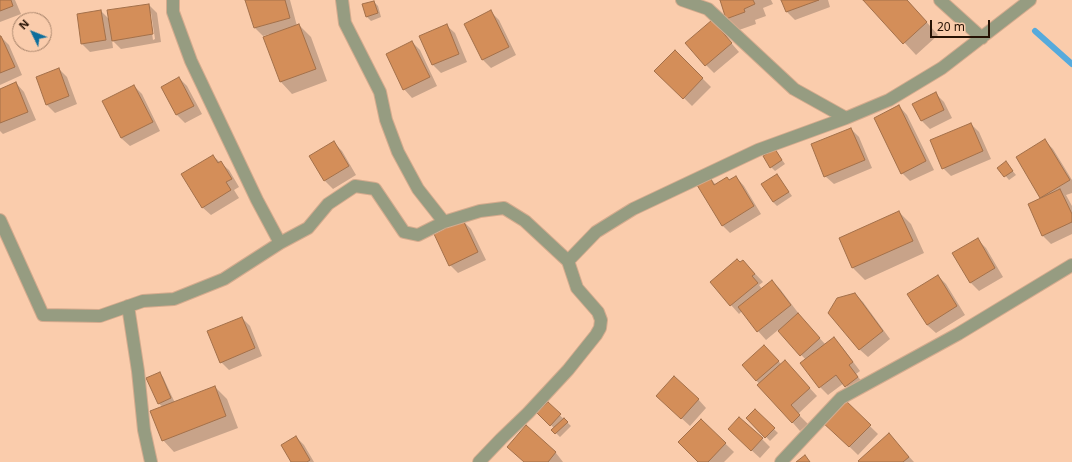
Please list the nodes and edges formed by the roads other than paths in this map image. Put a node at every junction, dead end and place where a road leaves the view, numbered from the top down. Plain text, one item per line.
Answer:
1 (172, 0) edge
2 (342, 0) edge
3 (682, 0) edge
4 (940, 0) edge
5 (1030, 0) edge
6 (982, 38) junction
7 (846, 118) junction
8 (0, 220) edge
9 (444, 222) junction
10 (280, 244) junction
11 (568, 261) junction
12 (1072, 265) edge
13 (128, 306) junction
14 (151, 462) edge
15 (479, 462) edge
16 (781, 462) edge

1 - 10 street
2 - 9 street
3 - 7 street
4 - 6 street
5 - 6 street
6 - 7 street
7 - 11 street
8 - 13 street
9 - 10 street
9 - 11 street
10 - 13 street
11 - 15 street
12 - 16 street
13 - 14 street

